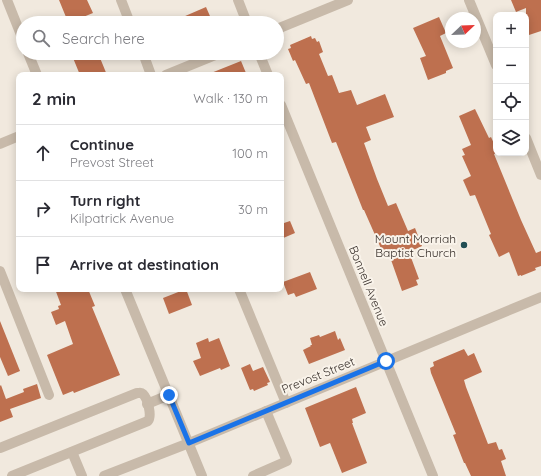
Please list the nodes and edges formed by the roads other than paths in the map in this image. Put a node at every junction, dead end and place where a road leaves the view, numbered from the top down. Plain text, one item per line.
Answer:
1 (6, 0) edge
2 (121, 0) edge
3 (238, 0) edge
4 (348, 0) edge
5 (469, 0) edge
6 (127, 16) edge
7 (244, 16) edge
8 (16, 24) edge
9 (284, 26) edge
10 (493, 58) edge
11 (31, 60) edge
12 (145, 60) edge
13 (203, 60) edge
14 (263, 60) edge
15 (36, 72) edge
16 (150, 72) edge
17 (173, 72) edge
18 (267, 72) edge
19 (284, 113) edge
20 (16, 137) edge
21 (0, 144) edge
22 (529, 145) edge
23 (541, 175) edge
24 (0, 271) edge
25 (126, 292) edge
26 (240, 292) edge
27 (541, 297) edge
28 (386, 361) junction
29 (49, 395) dead end
30 (169, 395) junction
31 (286, 403) junction
32 (147, 404) junction
33 (266, 411) junction
34 (189, 443) junction
35 (0, 448) edge
36 (72, 452) junction
37 (12, 476) edge
38 (82, 476) edge
39 (104, 476) edge
40 (202, 476) edge
41 (253, 476) edge
42 (433, 476) edge

1 - 8 street
2 - 6 street
3 - 7 street
4 - 9 street
5 - 10 street
11 - 15 street
12 - 16 street
13 - 17 street
14 - 18 street
19 - 28 street, Bonnell Avenue
20 - 21 street
22 - 23 street
24 - 29 street
25 - 30 street
26 - 31 street
27 - 28 street, Prevost Street
28 - 31 street, Prevost Street
28 - 42 street, Bonnell Avenue
30 - 32 street
30 - 34 street
31 - 33 street, Prevost Street
32 - 35 street
32 - 36 street
33 - 34 street, Prevost Street
33 - 41 street
34 - 39 street, Prevost Street
34 - 40 street
36 - 37 street
36 - 38 street

